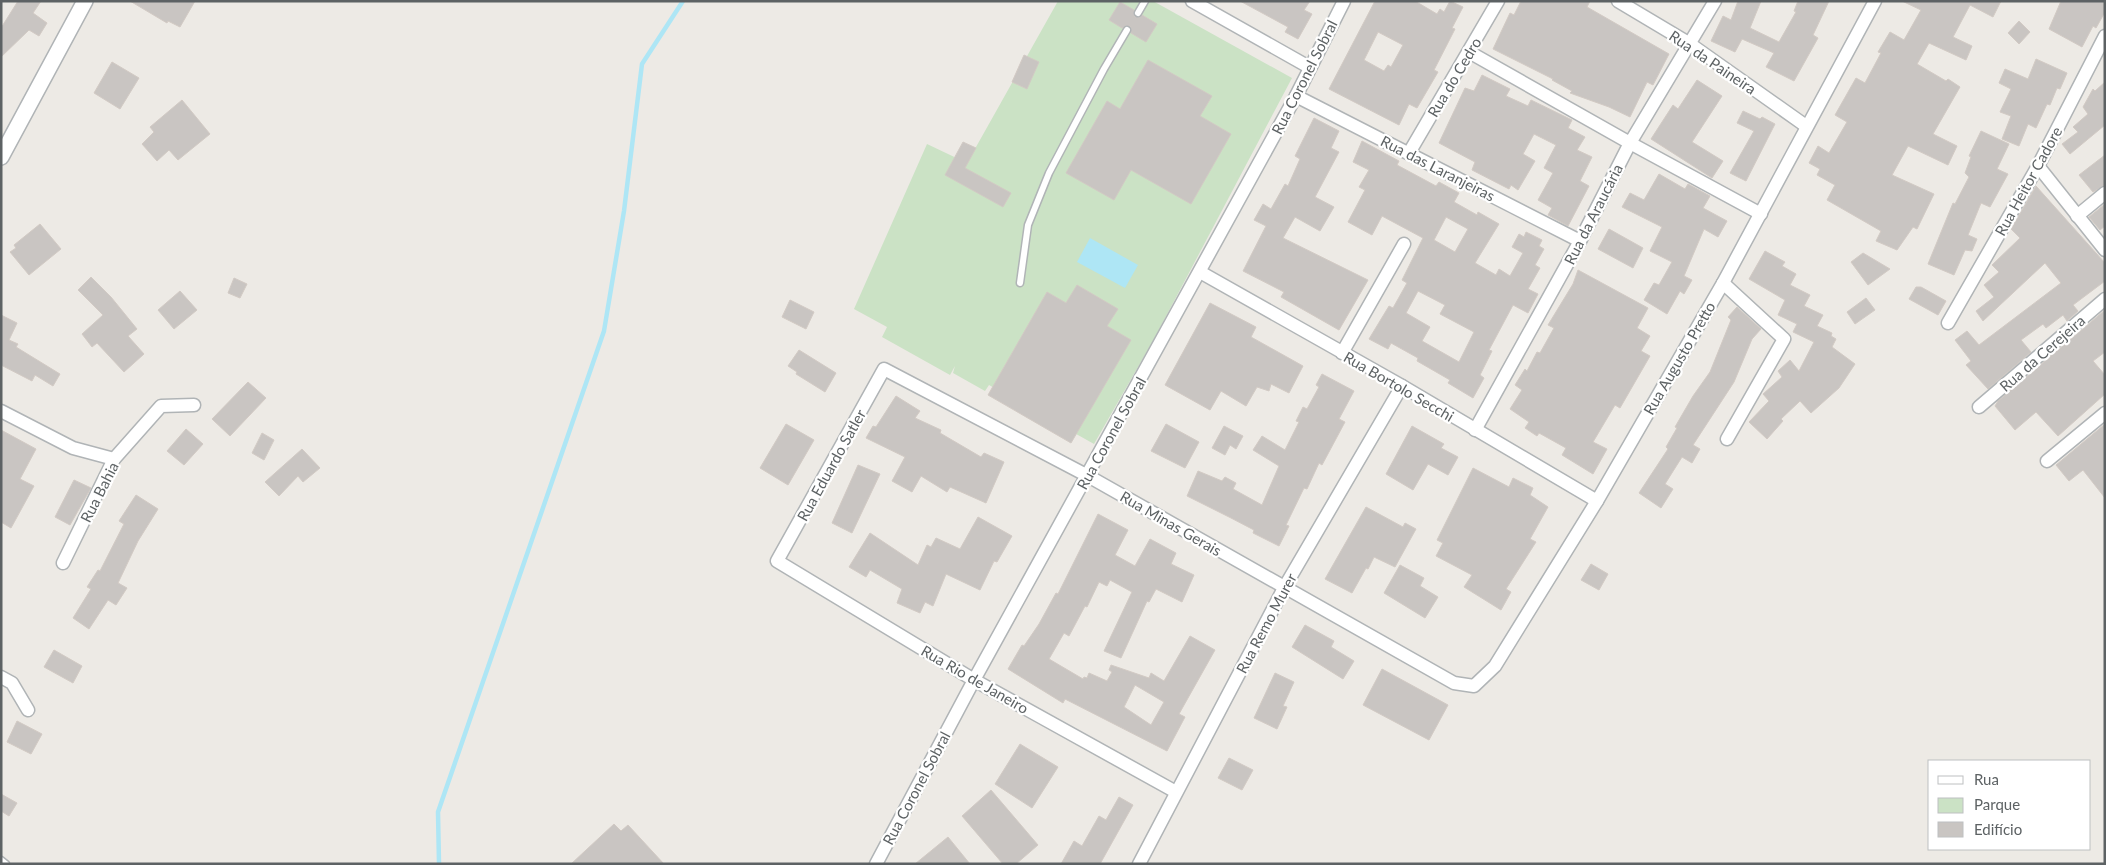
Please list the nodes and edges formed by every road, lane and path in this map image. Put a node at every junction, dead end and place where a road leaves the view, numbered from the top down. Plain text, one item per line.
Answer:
1 (85, 1) edge
2 (1145, 1) edge
3 (1192, 1) edge
4 (1344, 1) edge
5 (1498, 1) edge
6 (1618, 1) edge
7 (1715, 1) edge
8 (1875, 1) edge
9 (1138, 13) dead end
10 (1127, 30) dead end
11 (2105, 36) edge
12 (1690, 44) junction
13 (1469, 52) junction
14 (1309, 67) junction
15 (1296, 96) junction
16 (1806, 126) junction
17 (1630, 143) junction
18 (1409, 153) junction
19 (1, 157) edge
20 (2038, 166) junction
21 (2105, 193) edge
22 (1761, 214) junction
23 (2077, 216) junction
24 (1580, 241) junction
25 (1404, 244) dead end
26 (2105, 250) edge
27 (1200, 272) junction
28 (1020, 283) dead end
29 (1723, 283) junction
30 (2105, 299) edge
31 (1948, 323) dead end
32 (1342, 353) junction
33 (884, 369) joint
34 (1402, 386) junction
35 (194, 405) dead end
36 (1979, 407) dead end
37 (1, 411) edge
38 (2105, 413) edge
39 (1475, 430) junction
40 (1727, 439) dead end
41 (114, 459) junction
42 (2047, 461) dead end
43 (1088, 476) junction
44 (1597, 501) junction
45 (777, 562) joint
46 (63, 563) dead end
47 (1284, 588) junction
48 (1, 677) edge
49 (974, 680) junction
50 (1454, 683) joint
51 (28, 710) dead end
52 (1176, 792) junction
53 (1, 860) edge
54 (6, 864) edge
55 (876, 864) edge
56 (1139, 864) edge

1 - 19 street
2 - 9 lane
3 - 14 street
4 - 14 street, Rua Coronel Sobral
5 - 13 street, Rua do Cedro
6 - 12 street, Rua da Paineira
7 - 12 street, Rua da Araucária
8 - 16 street, Rua Augusto Pretto
10 - 28 lane
11 - 20 street, Rua Heitor Cadore
12 - 16 street, Rua da Paineira
12 - 17 street, Rua da Araucária
13 - 17 street
13 - 18 street, Rua do Cedro
14 - 15 street, Rua Coronel Sobral
15 - 18 street, Rua das Laranjeiras
15 - 27 street, Rua Coronel Sobral
16 - 22 street, Rua Augusto Pretto
17 - 22 street
17 - 24 street, Rua da Araucária
18 - 24 street, Rua das Laranjeiras
20 - 23 street
20 - 31 street, Rua Heitor Cadore
21 - 23 street
22 - 29 street, Rua Augusto Pretto
23 - 26 street
24 - 39 street, Rua da Araucária
25 - 32 street
27 - 32 street, Rua Bortolo Secchi
27 - 43 street, Rua Coronel Sobral
29 - 40 street
29 - 44 street, Rua Augusto Pretto
30 - 36 street, Rua da Cerejeira
32 - 34 street, Rua Bortolo Secchi
33 - 43 street, Rua Minas Gerais
33 - 45 street, Rua Eduardo Satler
34 - 39 street, Rua Bortolo Secchi
34 - 47 street, Rua Remo Murer
35 - 41 street, Rua Bahia
37 - 41 street
38 - 42 street
39 - 44 street, Rua Bortolo Secchi
41 - 46 street, Rua Bahia
43 - 47 street, Rua Minas Gerais
43 - 49 street, Rua Coronel Sobral
44 - 50 street, Rua Augusto Pretto
45 - 49 street, Rua Rio de Janeiro
47 - 50 street, Rua Minas Gerais
47 - 52 street, Rua Remo Murer
48 - 51 street
49 - 52 street, Rua Rio de Janeiro
49 - 55 street, Rua Coronel Sobral
52 - 56 street, Rua Remo Murer
53 - 54 lane

